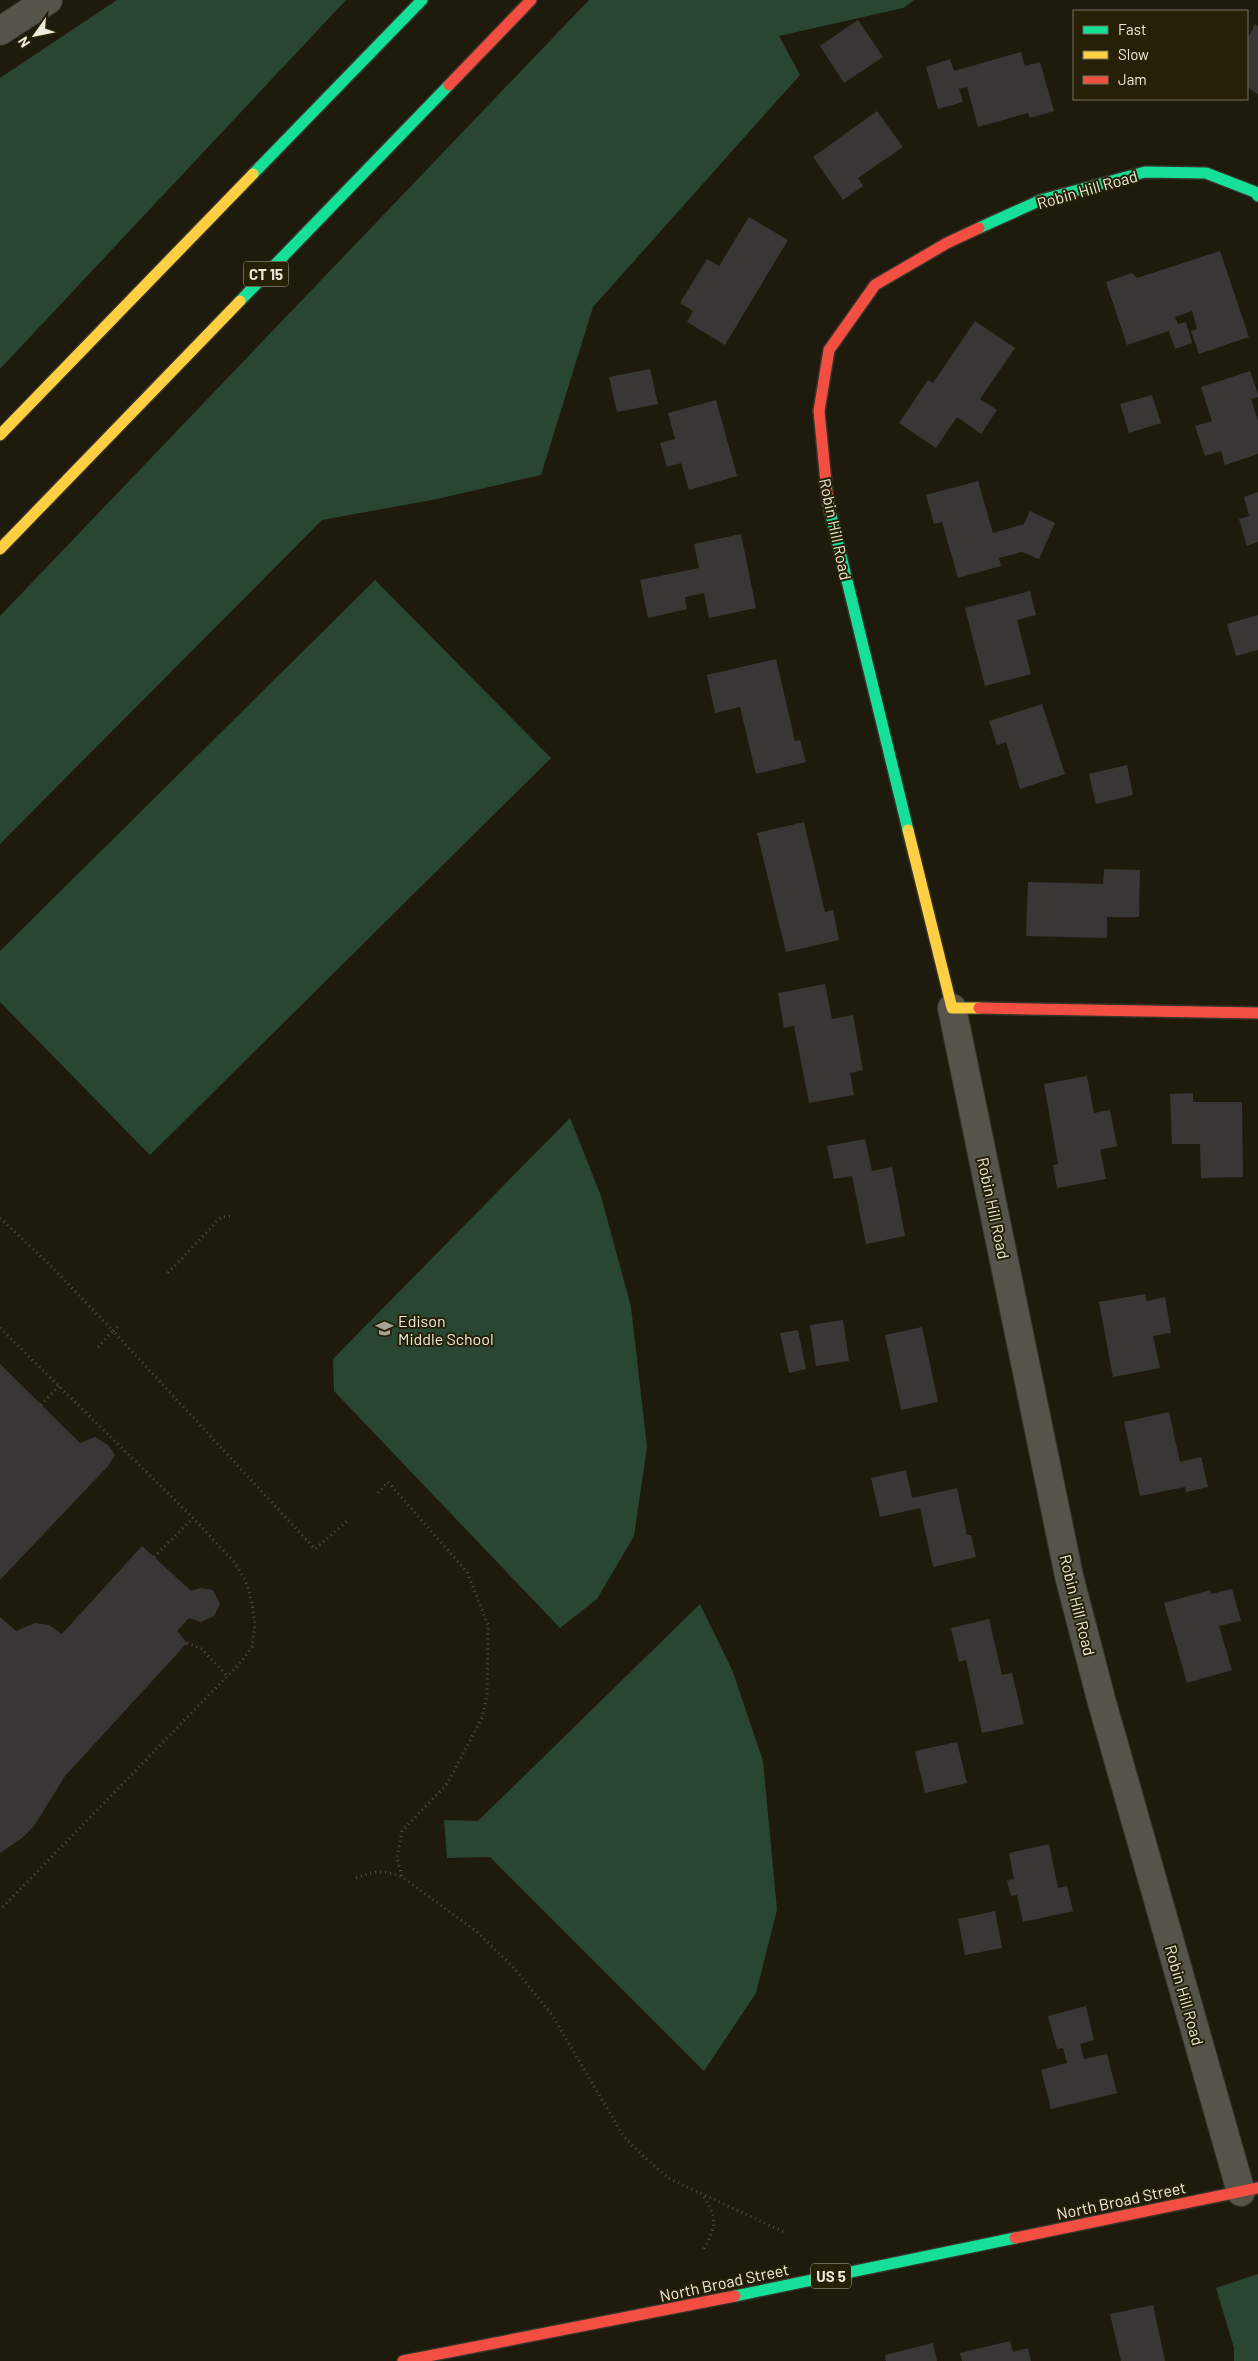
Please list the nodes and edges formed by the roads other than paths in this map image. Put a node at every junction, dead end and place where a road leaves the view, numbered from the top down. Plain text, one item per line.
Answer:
1 (48, 0) edge
2 (422, 0) edge
3 (532, 0) edge
4 (0, 31) edge
5 (1258, 196) edge
6 (0, 435) edge
7 (0, 549) edge
8 (952, 1008) junction
9 (1258, 1013) edge
10 (1250, 2190) edge
11 (402, 2361) edge

1 - 4 street
2 - 6 main road
3 - 7 main road, CT 15
5 - 8 main road, Robin Hill Road
8 - 9 main road
8 - 10 street, Robin Hill Road
10 - 11 main road, North Broad Street / US 5

